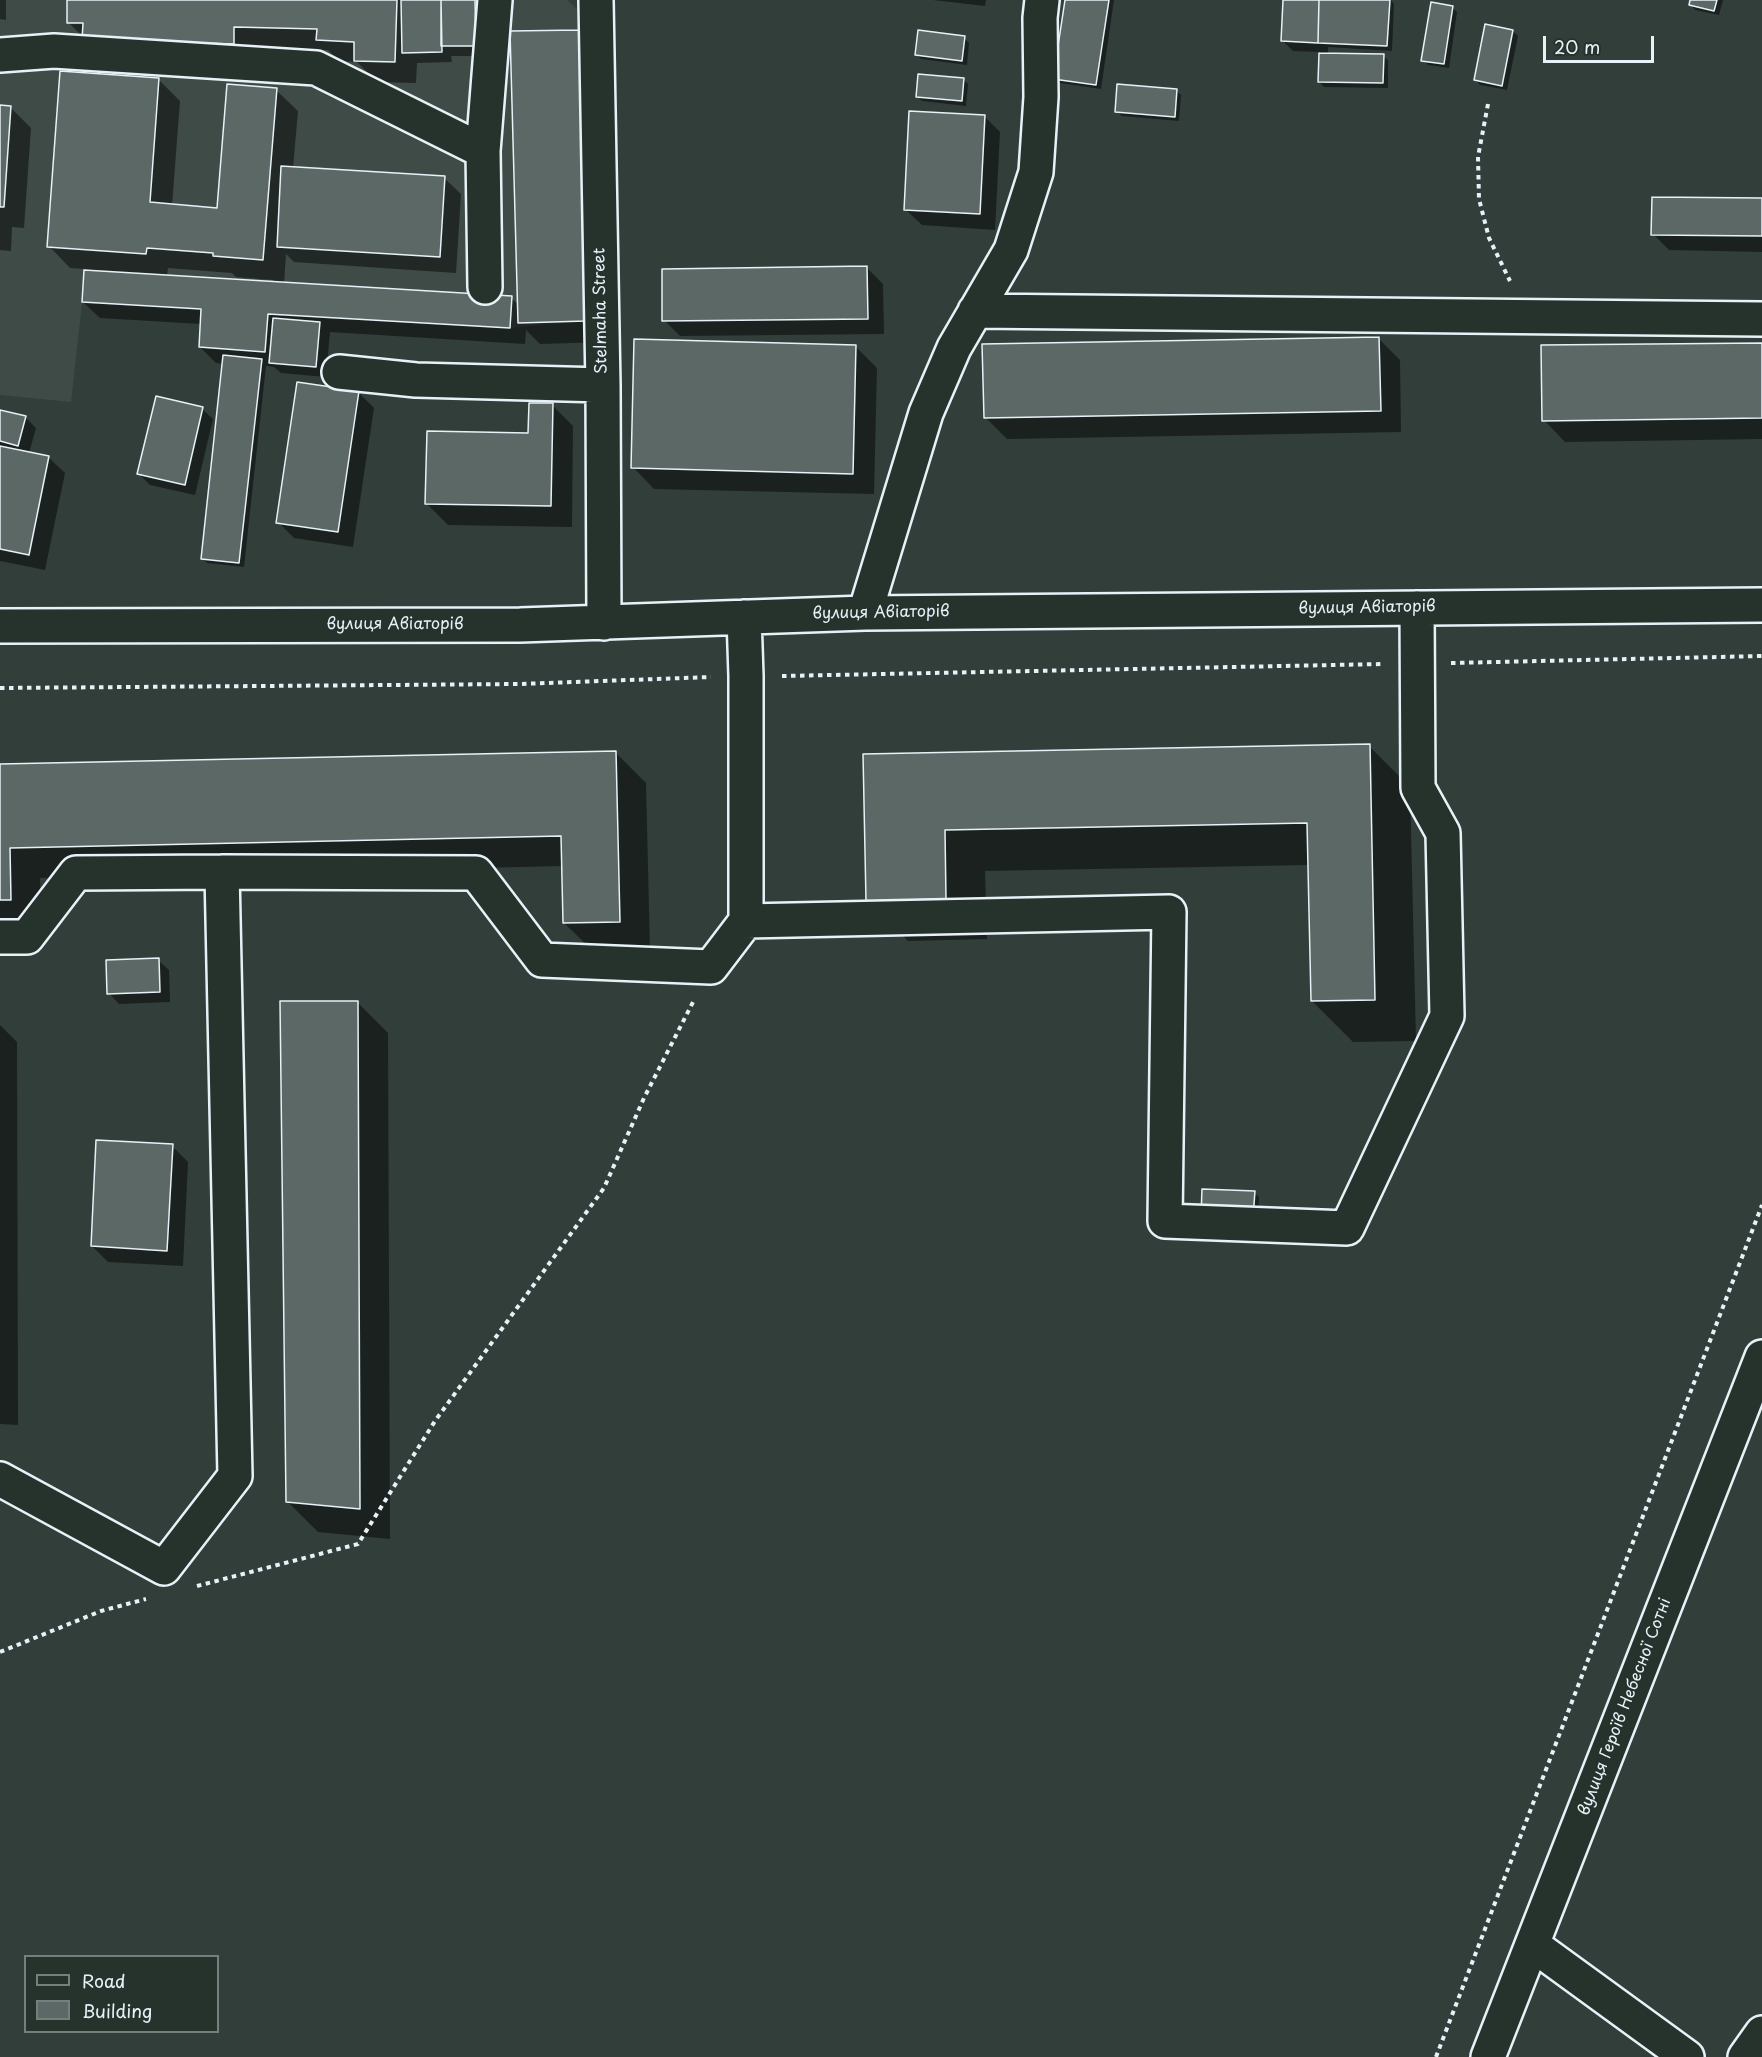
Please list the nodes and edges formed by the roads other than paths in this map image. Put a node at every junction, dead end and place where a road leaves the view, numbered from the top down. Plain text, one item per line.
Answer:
1 (495, 0) edge
2 (596, 0) edge
3 (1042, 0) edge
4 (0, 54) edge
5 (483, 151) junction
6 (484, 287) dead end
7 (975, 311) junction
8 (1762, 319) edge
9 (339, 372) dead end
10 (603, 385) junction
11 (1762, 605) edge
12 (1418, 608) junction
13 (864, 613) junction
14 (744, 617) junction
15 (604, 623) junction
16 (0, 626) edge
17 (222, 872) junction
18 (746, 921) junction
19 (0, 936) edge
20 (1762, 1357) edge
21 (0, 1479) edge
22 (1533, 1945) junction
23 (1762, 2033) edge
24 (1488, 2057) edge
25 (1687, 2057) edge
26 (1745, 2057) edge

1 - 5 street
2 - 10 street, Stelmaha Street
3 - 7 street
4 - 5 street
5 - 6 street
7 - 8 street
7 - 13 street
9 - 10 street
10 - 15 street, Stelmaha Street
11 - 12 street, вулиця Авіаторів
12 - 13 street, вулиця Авіаторів
12 - 18 street
13 - 14 street, вулиця Авіаторів
14 - 15 street, вулиця Авіаторів
14 - 18 street
15 - 16 street, вулиця Авіаторів
17 - 18 street
17 - 19 street
17 - 21 street
20 - 22 street, вулиця Героїв Небесної Сотні
22 - 24 street, вулиця Героїв Небесної Сотні
22 - 25 street
23 - 26 street

